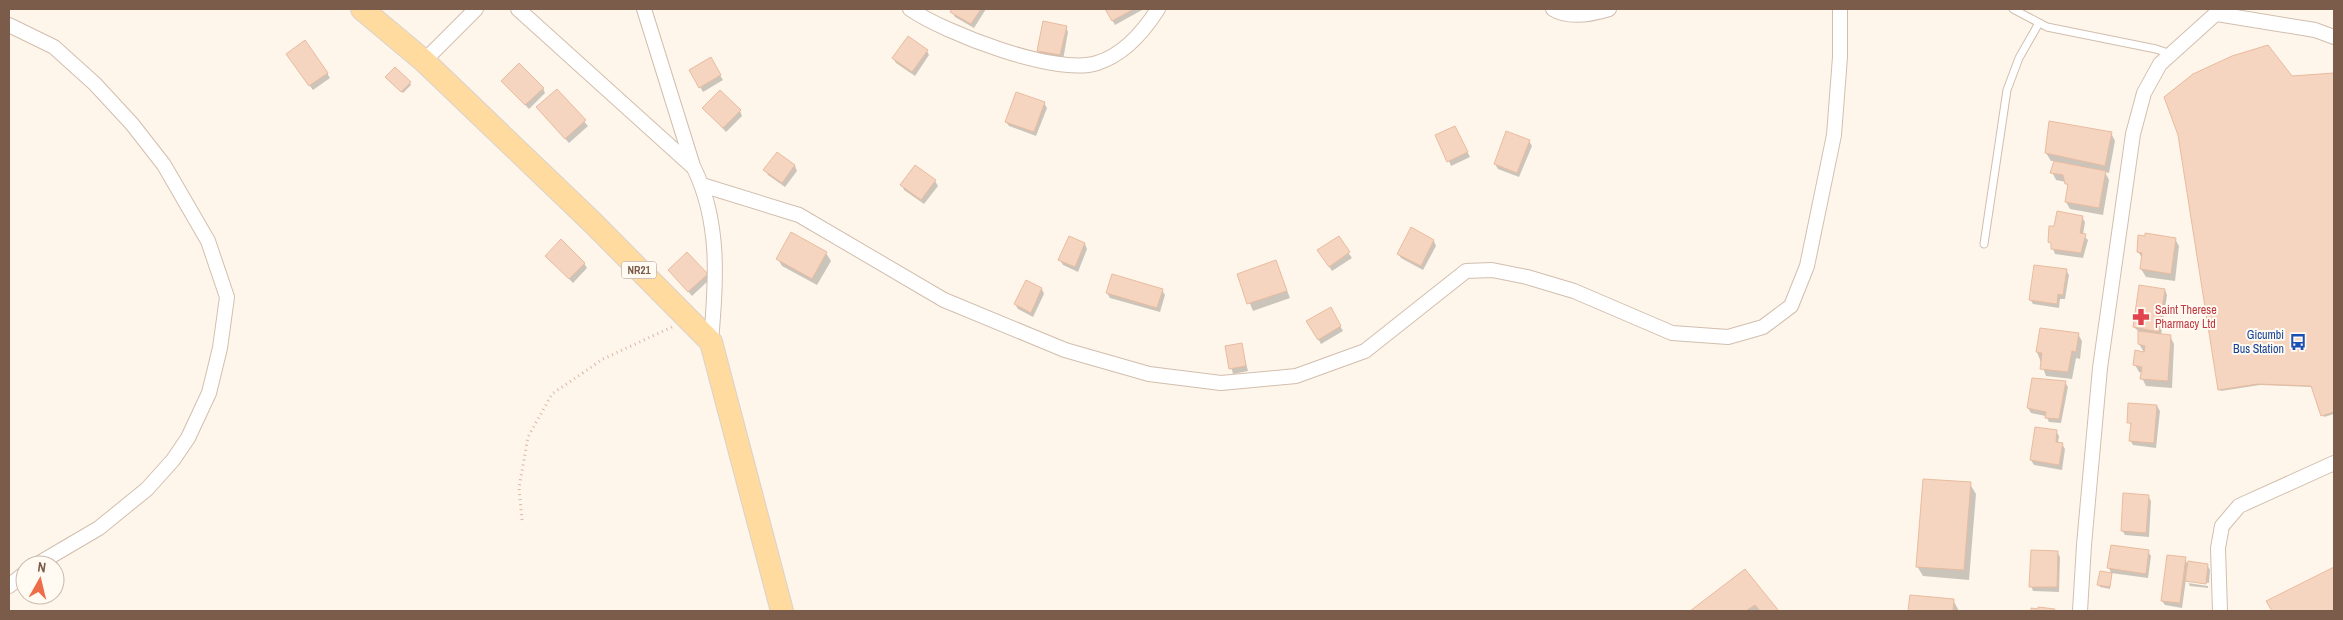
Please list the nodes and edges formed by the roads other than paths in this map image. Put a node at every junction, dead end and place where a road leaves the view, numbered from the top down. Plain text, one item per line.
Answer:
1 (362, 9) edge
2 (476, 9) edge
3 (518, 9) edge
4 (644, 9) edge
5 (910, 9) edge
6 (1158, 9) edge
7 (1553, 9) edge
8 (1609, 9) edge
9 (1840, 9) edge
10 (2013, 9) edge
11 (2219, 11) edge
12 (2039, 23) junction
13 (9, 25) edge
14 (2334, 37) edge
15 (2171, 54) junction
16 (424, 61) junction
17 (693, 166) junction
18 (702, 185) junction
19 (1984, 244) dead end
20 (712, 342) junction
21 (2334, 463) edge
22 (53, 555) edge
23 (782, 611) edge
24 (2080, 611) edge
25 (2220, 611) edge

1 - 16 main road, NR21
2 - 16 street
3 - 17 street
4 - 17 street
5 - 6 street
7 - 8 street
9 - 18 street
10 - 12 lane
11 - 14 street
11 - 15 street
12 - 15 lane
12 - 19 lane
13 - 22 street
15 - 24 street
16 - 20 main road, NR21
17 - 18 street
18 - 20 street
20 - 23 main road
21 - 25 street

